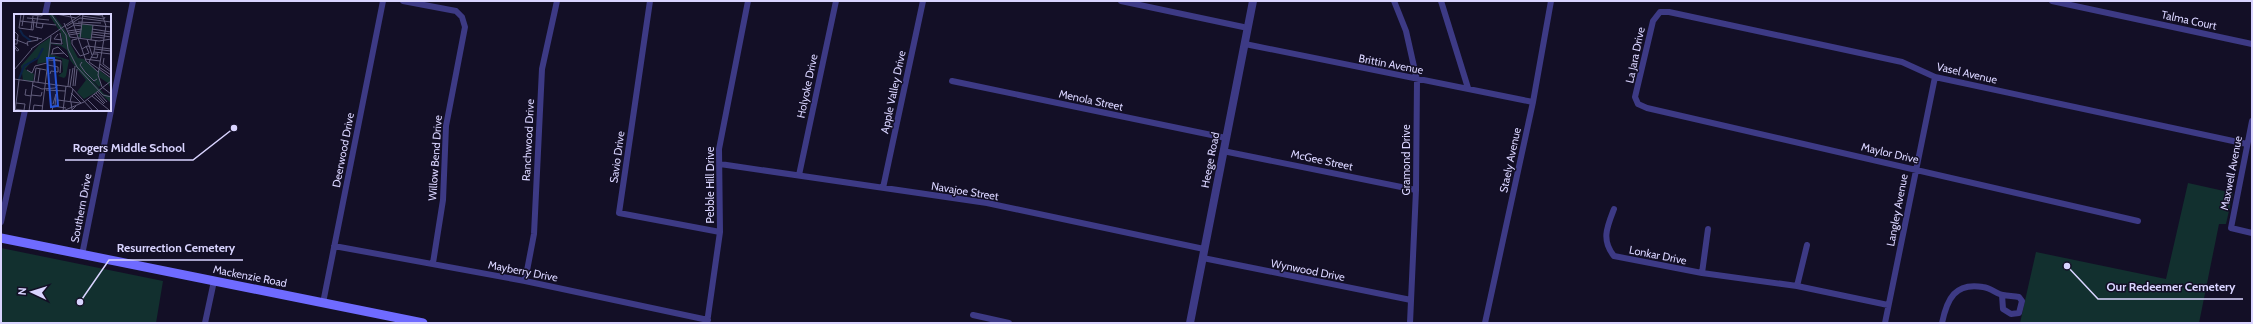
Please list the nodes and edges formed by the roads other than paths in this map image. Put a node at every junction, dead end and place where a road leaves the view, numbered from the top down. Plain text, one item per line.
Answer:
1 (48, 1) edge
2 (133, 1) edge
3 (383, 1) edge
4 (403, 1) edge
5 (557, 1) edge
6 (650, 1) edge
7 (748, 1) edge
8 (836, 1) edge
9 (923, 1) edge
10 (1121, 1) edge
11 (1254, 1) edge
12 (1394, 1) edge
13 (1441, 1) edge
14 (1551, 1) edge
15 (2052, 1) edge
16 (1660, 12) joint
17 (45, 14) edge
18 (1248, 28) junction
19 (1245, 44) junction
20 (2252, 44) edge
21 (1935, 77) junction
22 (1416, 80) junction
23 (952, 81) dead end
24 (1468, 88) junction
25 (1533, 102) junction
26 (1638, 104) joint
27 (25, 111) edge
28 (111, 111) edge
29 (111, 111) edge
30 (2252, 121) edge
31 (1226, 138) junction
32 (2247, 144) junction
33 (1224, 150) junction
34 (720, 164) junction
35 (1915, 168) junction
36 (798, 175) junction
37 (883, 188) junction
38 (1416, 190) junction
39 (1614, 209) dead end
40 (2138, 221) dead end
41 (1, 222) edge
42 (1708, 229) dead end
43 (720, 232) junction
44 (2252, 233) edge
45 (1, 238) edge
46 (1807, 245) dead end
47 (334, 246) junction
48 (1204, 249) junction
49 (82, 255) junction
50 (1202, 258) junction
51 (433, 263) junction
52 (1702, 273) junction
53 (214, 281) junction
54 (525, 281) junction
55 (1797, 286) junction
56 (2002, 296) dead end
57 (1410, 300) junction
58 (323, 303) junction
59 (1888, 305) junction
60 (973, 316) dead end
61 (708, 321) edge
62 (205, 323) edge
63 (423, 323) edge
64 (1009, 323) edge
65 (1190, 323) edge
66 (1410, 323) edge
67 (1485, 323) edge
68 (1884, 323) edge
69 (1942, 323) edge

1 - 17 street
2 - 29 street, Southern Drive
3 - 47 street, Deerwood Drive
4 - 51 street, Willow Bend Drive
5 - 54 street, Ranchwood Drive
6 - 43 street, Savio Drive
7 - 34 street, Pebble Hill Drive
8 - 36 street, Holyoke Drive
9 - 37 street, Apple Valley Drive
10 - 18 street
11 - 18 street, Heege Road
12 - 22 street, Gramond Drive
13 - 24 street
14 - 25 street, Staely Avenue
15 - 20 street, Talma Court
16 - 21 street, Vasel Avenue
16 - 26 street, La Jara Drive
18 - 19 street, Heege Road
19 - 22 street, Brittin Avenue
19 - 31 street, Heege Road
21 - 32 street, Vasel Avenue
21 - 35 street, Langley Avenue
22 - 24 street, Brittin Avenue
22 - 38 street, Gramond Drive
23 - 31 street, Menola Street
24 - 25 street, Brittin Avenue
25 - 67 street, Staely Avenue
26 - 35 street, Maylor Drive
27 - 41 street
28 - 49 street, Southern Drive
30 - 32 street, Maxwell Avenue
31 - 33 street, Heege Road
32 - 44 street, Maxwell Avenue
33 - 38 street, McGee Street
33 - 48 street, Heege Road
34 - 36 street, Navajoe Street
34 - 43 street, Pebble Hill Drive
35 - 40 street, Maylor Drive
35 - 59 street, Langley Avenue
36 - 37 street, Navajoe Street
37 - 48 street, Navajoe Street
38 - 57 street, Gramond Drive
39 - 52 street, Lonkar Drive
42 - 52 street
43 - 61 street, Pebble Hill Drive
45 - 49 main road, Mackenzie Road
46 - 55 street
47 - 51 street, Mayberry Drive
47 - 58 street, Deerwood Drive
48 - 50 street, Heege Road
49 - 53 main road, Mackenzie Road
50 - 57 street, Wynwood Drive
50 - 65 street, Heege Road
51 - 54 street, Mayberry Drive
52 - 55 street, Lonkar Drive
53 - 58 main road, Mackenzie Road
53 - 62 street
54 - 61 street, Mayberry Drive
55 - 59 street, Lonkar Drive
56 - 69 street
57 - 66 street, Gramond Drive
58 - 63 main road, Mackenzie Road
59 - 68 street, Langley Avenue
60 - 64 street

